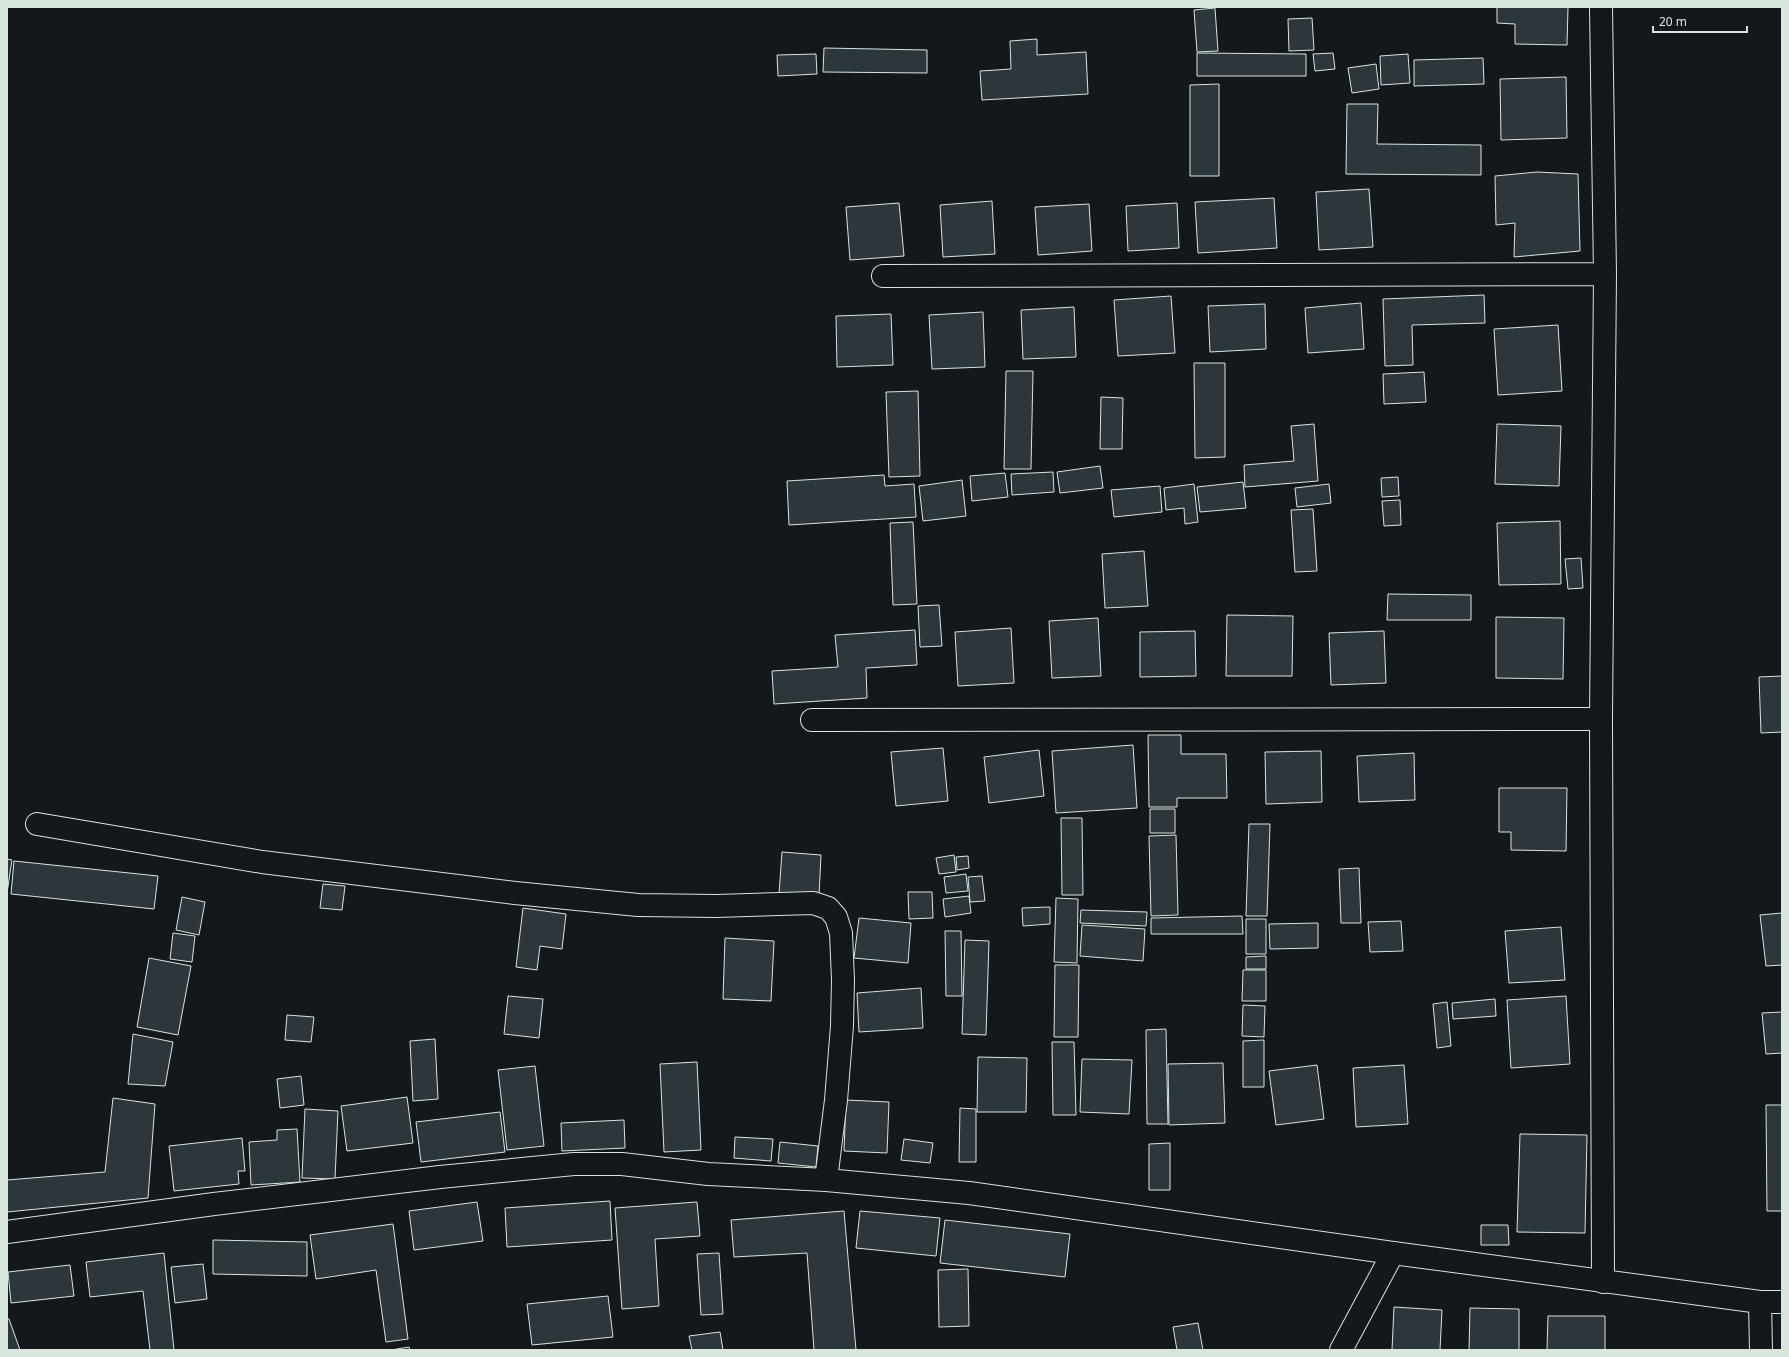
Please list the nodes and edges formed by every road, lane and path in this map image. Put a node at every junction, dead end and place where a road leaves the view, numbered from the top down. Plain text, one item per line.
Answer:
1 (1601, 7) edge
2 (1605, 274) junction
3 (883, 276) dead end
4 (1601, 719) junction
5 (812, 720) dead end
6 (37, 824) dead end
7 (826, 1180) junction
8 (7, 1232) edge
9 (1393, 1253) junction
10 (1603, 1282) junction
11 (1760, 1302) junction
12 (1782, 1302) edge
13 (1340, 1350) edge
14 (1761, 1350) edge

1 - 2 street
2 - 3 street
2 - 4 street
4 - 5 street
4 - 10 street
6 - 7 street
7 - 8 street
7 - 9 street
9 - 10 street
9 - 13 street
10 - 11 street
11 - 12 street
11 - 14 street

